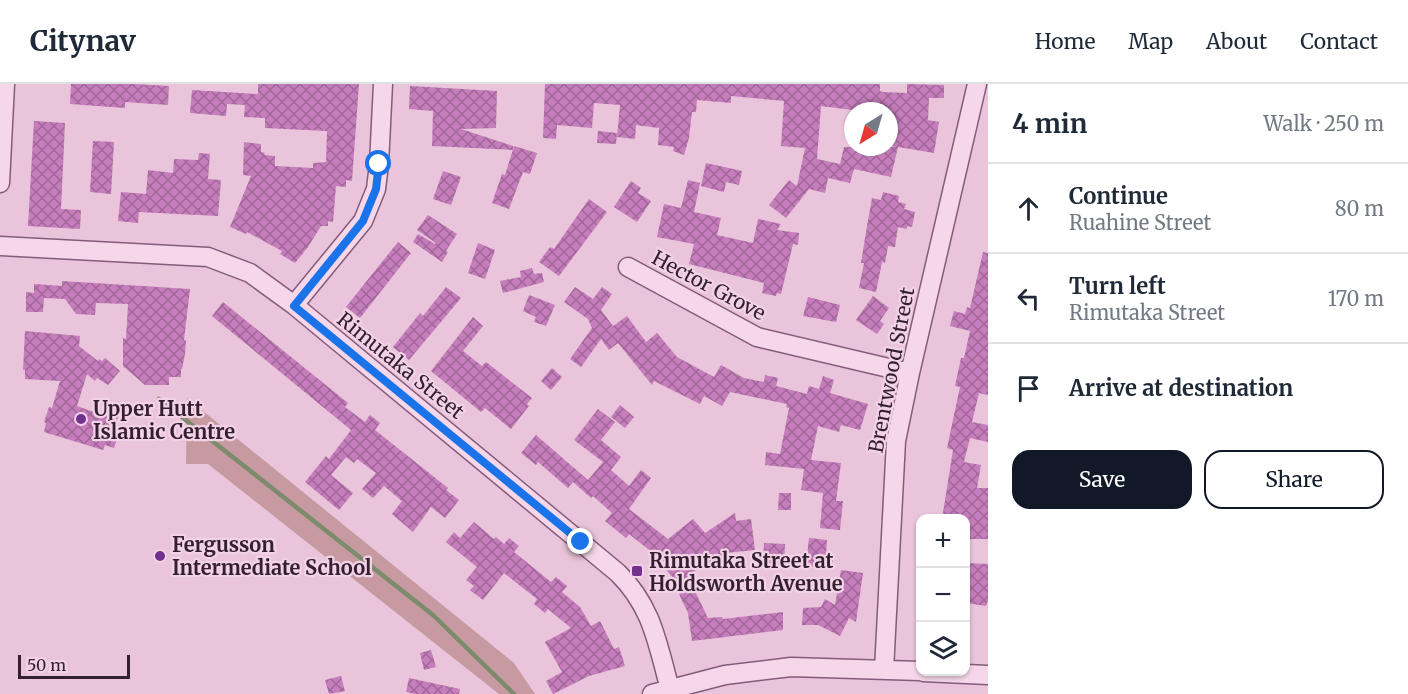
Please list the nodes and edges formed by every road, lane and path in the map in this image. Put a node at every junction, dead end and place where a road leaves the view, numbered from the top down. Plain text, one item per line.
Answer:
1 (5, 84) edge
2 (383, 84) edge
3 (977, 84) edge
4 (1, 146) edge
5 (0, 183) edge
6 (0, 246) edge
7 (628, 267) dead end
8 (294, 306) junction
9 (910, 373) junction
10 (884, 669) junction
11 (916, 671) edge
12 (970, 674) edge
13 (988, 675) edge
14 (661, 692) edge

1 - 4 street
2 - 8 street
3 - 9 street, Brentwood Street
4 - 5 street
6 - 8 street, Rimutaka Street
7 - 9 street, Hector Grove
8 - 14 street, Rimutaka Street
9 - 10 street, Brentwood Street
10 - 11 street
10 - 14 street
12 - 13 street

